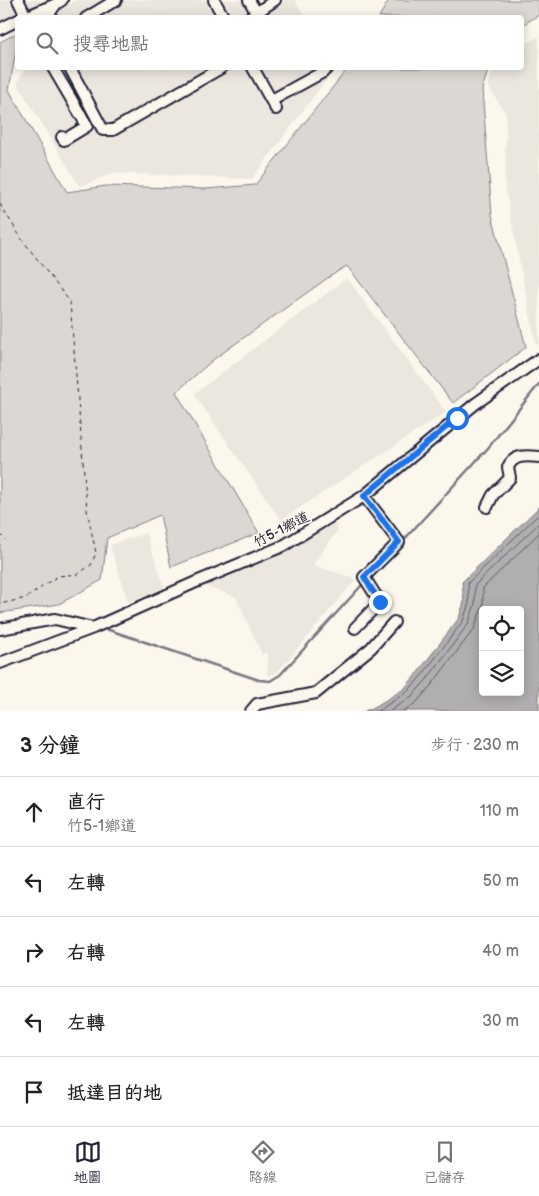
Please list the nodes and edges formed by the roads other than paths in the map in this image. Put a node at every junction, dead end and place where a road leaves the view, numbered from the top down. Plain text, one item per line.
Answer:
1 (18, 0) edge
2 (116, 0) edge
3 (214, 0) edge
4 (249, 0) edge
5 (275, 0) edge
6 (59, 2) edge
7 (21, 15) edge
8 (29, 15) edge
9 (48, 15) edge
10 (91, 15) edge
11 (222, 15) edge
12 (253, 15) edge
13 (15, 22) edge
14 (0, 29) edge
15 (55, 70) edge
16 (71, 70) edge
17 (217, 70) edge
18 (258, 70) edge
19 (325, 70) edge
20 (62, 137) dead end
21 (539, 358) edge
22 (539, 457) edge
23 (364, 496) junction
24 (487, 507) dead end
25 (394, 622) dead end
26 (92, 628) junction
27 (355, 628) dead end
28 (0, 629) edge
29 (0, 663) edge
30 (251, 711) edge

1 - 7 street
2 - 10 street
3 - 11 street
4 - 12 street
5 - 12 street
6 - 8 street
6 - 9 street
13 - 14 street
15 - 20 street
16 - 17 street
18 - 19 street
21 - 23 street, 竹5-1鄉道
22 - 24 street
23 - 26 street, 竹5-1鄉道
23 - 27 street
25 - 30 street
26 - 28 street
26 - 29 street, 竹5-1鄉道

